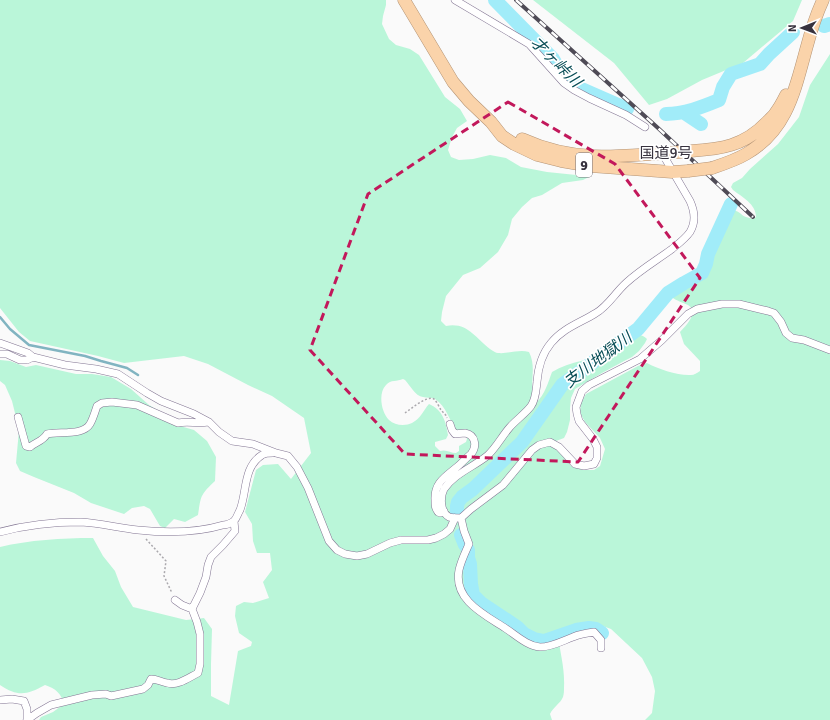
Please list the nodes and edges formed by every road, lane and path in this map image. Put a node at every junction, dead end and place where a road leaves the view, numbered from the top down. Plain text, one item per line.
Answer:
1 (404, 0) edge
2 (455, 0) edge
3 (823, 0) edge
4 (801, 68) junction
5 (491, 122) junction
6 (645, 127) dead end
7 (666, 153) junction
8 (672, 172) junction
9 (0, 343) edge
10 (830, 350) edge
11 (0, 354) edge
12 (33, 358) junction
13 (405, 413) dead end
14 (18, 417) dead end
15 (208, 422) junction
16 (450, 424) joint
17 (276, 453) junction
18 (444, 511) junction
19 (458, 518) junction
20 (234, 521) junction
21 (138, 530) junction
22 (0, 532) edge
23 (175, 600) joint
24 (192, 609) junction
25 (601, 648) dead end
26 (0, 700) edge
27 (27, 720) edge

1 - 5 highway, 国道9号 / 9
2 - 6 street
3 - 4 highway, 国道9号 / 9
4 - 7 highway, 国道9号 / 9, bridge
4 - 8 highway, 国道9号 / 9, bridge
5 - 7 highway, 国道9号 / 9
5 - 8 highway, 国道9号 / 9
7 - 8 street
8 - 18 street
9 - 12 street
10 - 19 street
11 - 12 street
12 - 15 street
13 - 16 path
14 - 15 street
15 - 17 street
16 - 18 street
17 - 19 street
17 - 20 street
18 - 19 street
19 - 25 street
20 - 21 street
20 - 24 street
21 - 22 street
21 - 23 path
23 - 24 street
24 - 27 street
26 - 27 street

